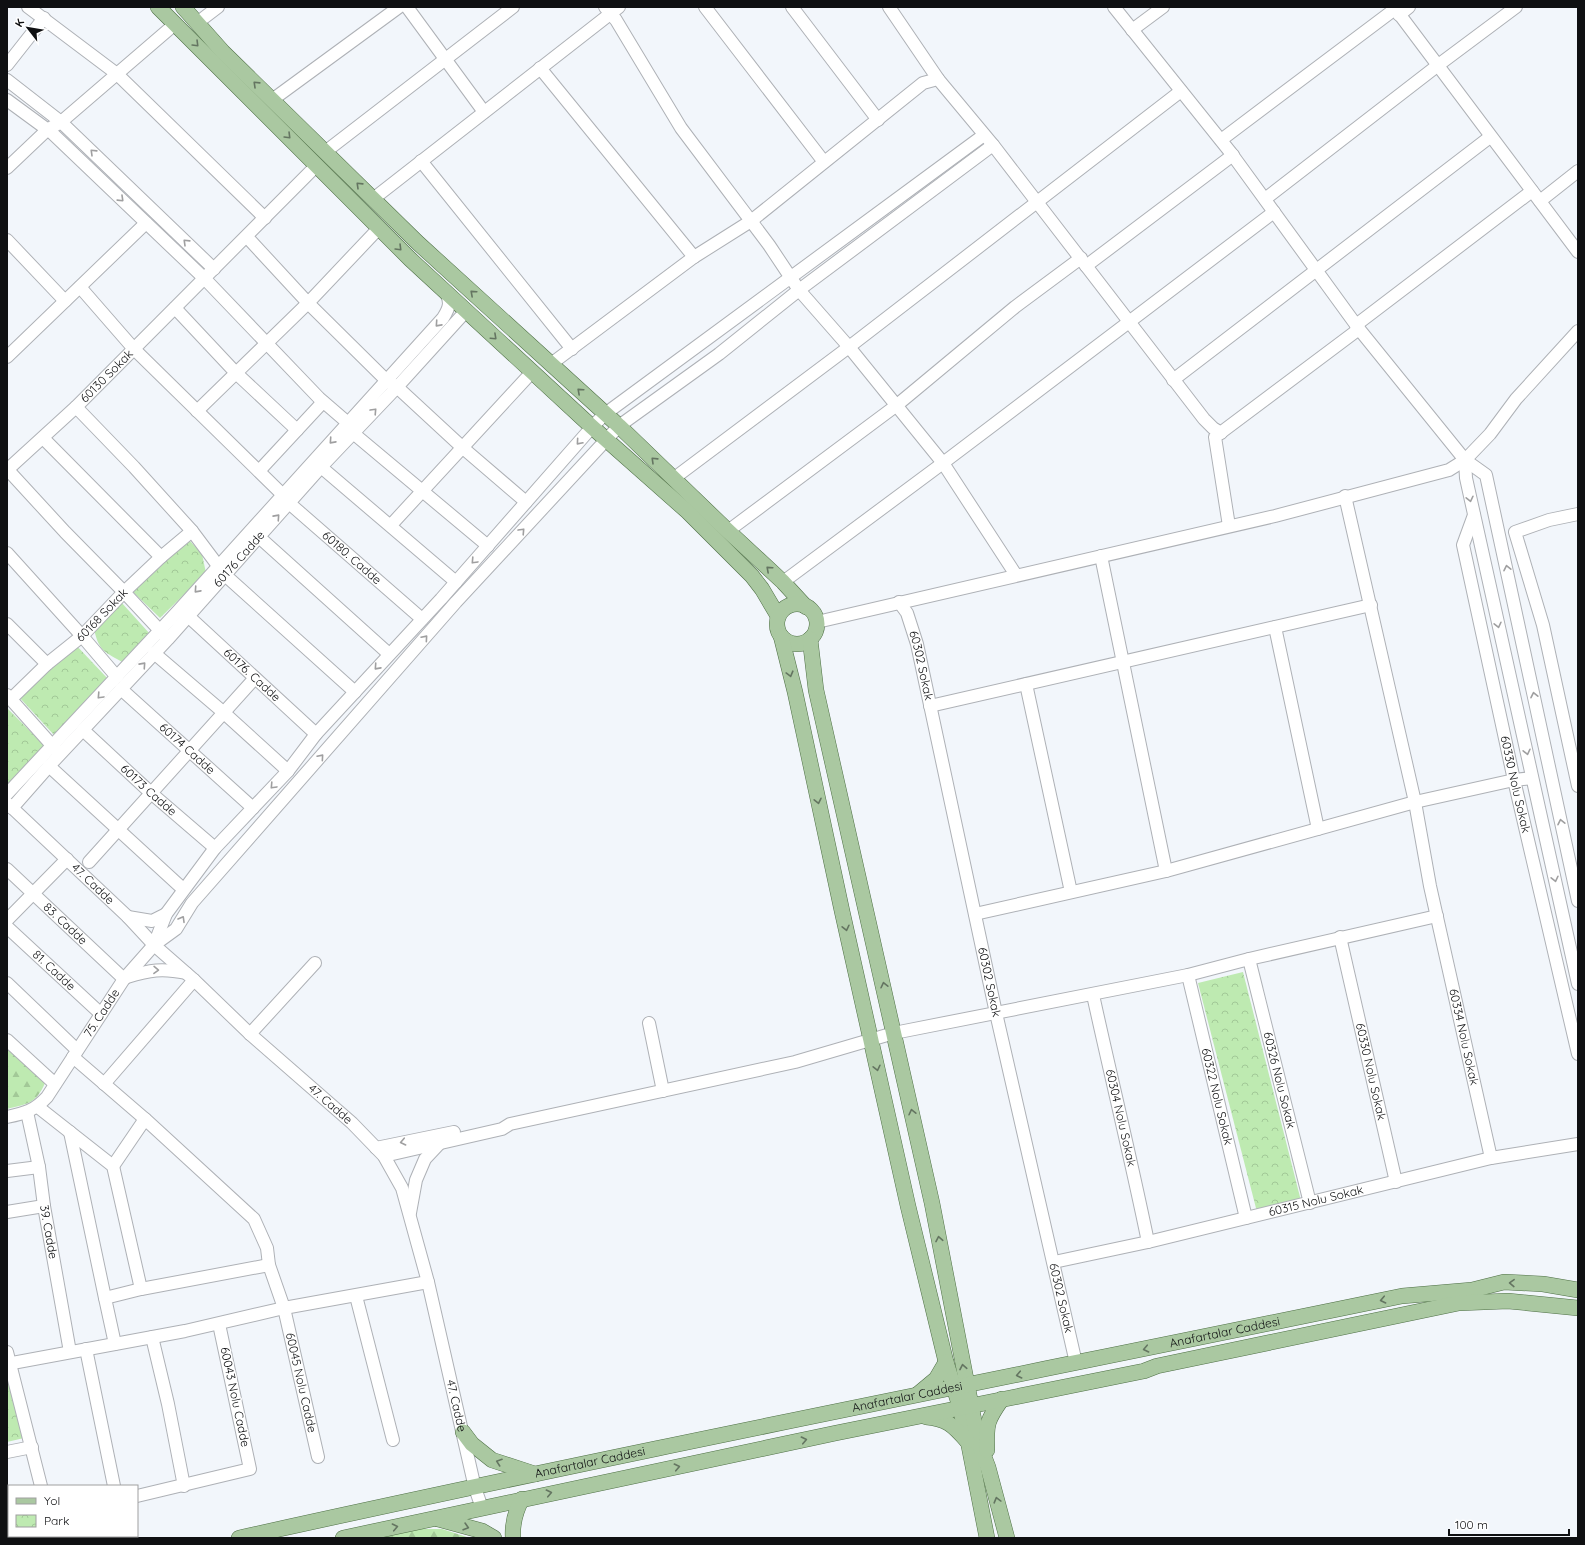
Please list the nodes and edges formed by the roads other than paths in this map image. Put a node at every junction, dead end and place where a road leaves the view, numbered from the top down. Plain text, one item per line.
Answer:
1 (28, 7) edge
2 (158, 7) edge
3 (183, 7) edge
4 (218, 7) edge
5 (399, 7) edge
6 (407, 7) edge
7 (513, 7) edge
8 (705, 7) edge
9 (792, 7) edge
10 (889, 7) edge
11 (1114, 7) edge
12 (1163, 7) edge
13 (1409, 7) edge
14 (1516, 7) edge
15 (612, 9) edge
16 (1396, 10) edge
17 (44, 18) junction
18 (197, 23) junction
19 (175, 24) junction
20 (1132, 30) junction
21 (446, 58) junction
22 (7, 66) edge
23 (1437, 66) junction
24 (540, 68) junction
25 (117, 74) junction
26 (938, 79) junction
27 (7, 80) edge
28 (1181, 91) junction
29 (7, 100) edge
30 (272, 100) junction
31 (484, 112) junction
32 (878, 120) junction
33 (61, 122) junction
34 (47, 130) junction
35 (984, 135) junction
36 (1490, 137) junction
37 (1221, 140) junction
38 (993, 145) junction
39 (325, 152) junction
40 (1234, 156) junction
41 (420, 161) junction
42 (824, 162) junction
43 (317, 165) junction
44 (7, 168) edge
45 (1578, 171) edge
46 (1532, 191) junction
47 (373, 198) junction
48 (1265, 199) junction
49 (1036, 201) junction
50 (1540, 201) junction
51 (1274, 212) junction
52 (265, 218) junction
53 (751, 221) junction
54 (146, 223) junction
55 (379, 228) junction
56 (247, 237) junction
57 (7, 240) edge
58 (1578, 252) edge
59 (694, 257) junction
60 (1084, 262) junction
61 (214, 269) junction
62 (1316, 269) junction
63 (790, 278) junction
64 (205, 279) junction
65 (80, 287) junction
66 (445, 290) junction
67 (799, 290) junction
68 (65, 301) junction
69 (308, 303) junction
70 (175, 308) junction
71 (466, 311) junction
72 (1128, 321) junction
73 (1357, 327) junction
74 (1578, 331) edge
75 (267, 343) junction
76 (849, 347) junction
77 (134, 349) junction
78 (572, 349) junction
79 (9, 350) edge
80 (551, 364) junction
81 (532, 372) junction
82 (236, 373) junction
83 (1173, 380) junction
84 (392, 384) junction
85 (323, 402) junction
86 (897, 405) junction
87 (76, 407) junction
88 (197, 411) junction
89 (605, 414) junction
90 (619, 426) junction
91 (592, 427) junction
92 (351, 428) junction
93 (297, 430) junction
94 (1221, 433) junction
95 (43, 438) junction
96 (607, 440) junction
97 (463, 448) junction
98 (1465, 460) junction
99 (943, 463) junction
100 (321, 467) junction
101 (7, 470) edge
102 (259, 471) junction
103 (674, 479) junction
104 (423, 491) junction
105 (1345, 496) junction
106 (286, 499) junction
107 (526, 502) junction
108 (1578, 514) edge
109 (1474, 515) junction
110 (391, 525) junction
111 (1229, 526) junction
112 (192, 531) junction
113 (728, 531) junction
114 (258, 538) junction
115 (488, 546) junction
116 (7, 553) edge
117 (1100, 556) junction
118 (161, 557) junction
119 (222, 570) junction
120 (1016, 575) junction
121 (456, 582) junction
122 (783, 582) junction
123 (124, 592) junction
124 (900, 602) junction
125 (1371, 605) junction
126 (806, 607) junction
127 (188, 616) junction
128 (778, 616) junction
129 (422, 619) junction
130 (816, 622) junction
131 (7, 624) edge
132 (1275, 627) junction
133 (164, 635) junction
134 (82, 636) junction
135 (781, 636) junction
136 (810, 639) junction
137 (154, 653) junction
138 (389, 654) junction
139 (1124, 662) junction
140 (47, 664) junction
141 (117, 677) junction
142 (255, 678) junction
143 (1026, 684) junction
144 (121, 689) junction
145 (355, 692) junction
146 (9, 697) edge
147 (930, 706) junction
148 (223, 712) junction
149 (82, 730) junction
150 (316, 734) junction
151 (57, 750) junction
152 (190, 751) junction
153 (49, 766) junction
154 (288, 771) junction
155 (1532, 778) junction
156 (1514, 780) junction
157 (1578, 786) edge
158 (151, 793) junction
159 (7, 794) edge
160 (1415, 802) junction
161 (10, 805) edge
162 (253, 808) junction
163 (1318, 829) junction
164 (118, 830) junction
165 (215, 848) junction
166 (67, 859) junction
167 (89, 862) dead end
168 (7, 869) edge
169 (1166, 871) junction
170 (184, 889) junction
171 (1071, 892) junction
172 (34, 894) junction
173 (1578, 901) edge
174 (166, 914) junction
175 (975, 914) junction
176 (1437, 916) junction
177 (128, 917) junction
178 (7, 920) edge
179 (7, 927) edge
180 (1340, 937) junction
181 (154, 945) junction
182 (1249, 959) junction
183 (315, 963) dead end
184 (1188, 975) junction
185 (190, 977) junction
186 (126, 978) junction
187 (7, 983) edge
188 (1578, 984) edge
189 (1093, 995) junction
190 (996, 1013) junction
191 (101, 1014) junction
192 (649, 1022) dead end
193 (894, 1033) junction
194 (250, 1034) junction
195 (7, 1040) edge
196 (871, 1040) junction
197 (75, 1054) junction
198 (1578, 1054) edge
199 (54, 1084) junction
200 (104, 1084) junction
201 (663, 1091) junction
202 (33, 1109) junction
203 (7, 1118) edge
204 (145, 1119) junction
205 (510, 1124) junction
206 (70, 1132) junction
207 (440, 1143) junction
208 (1578, 1144) edge
209 (380, 1152) junction
210 (1491, 1158) junction
211 (112, 1166) junction
212 (39, 1167) junction
213 (7, 1171) edge
214 (1396, 1182) junction
215 (1310, 1203) junction
216 (44, 1206) junction
217 (7, 1212) edge
218 (410, 1216) junction
219 (1246, 1218) junction
220 (1148, 1242) junction
221 (1054, 1262) junction
222 (268, 1265) junction
223 (1578, 1279) edge
224 (428, 1282) junction
225 (1543, 1284) junction
226 (141, 1289) junction
227 (1578, 1290) edge
228 (356, 1296) junction
229 (105, 1298) junction
230 (1573, 1307) edge
231 (284, 1308) junction
232 (1578, 1318) edge
233 (219, 1324) junction
234 (152, 1337) junction
235 (115, 1344) junction
236 (86, 1349) junction
237 (70, 1352) junction
238 (8, 1360) edge
239 (946, 1362) junction
240 (1076, 1363) junction
241 (960, 1387) junction
242 (916, 1396) junction
243 (1002, 1399) junction
244 (965, 1406) junction
245 (917, 1416) junction
246 (462, 1432) junction
247 (393, 1440) dead end
248 (968, 1441) junction
249 (32, 1447) junction
250 (7, 1452) edge
251 (318, 1457) dead end
252 (988, 1467) junction
253 (536, 1475) junction
254 (41, 1485) edge
255 (114, 1485) edge
256 (184, 1486) junction
257 (475, 1488) junction
258 (138, 1496) edge
259 (522, 1499) junction
260 (482, 1508) junction
261 (437, 1518) junction
262 (239, 1538) edge
263 (343, 1538) edge
264 (494, 1538) edge
265 (513, 1538) edge
266 (987, 1538) edge
267 (1007, 1538) edge

1 - 17 street
2 - 19 main road
3 - 18 main road
4 - 18 street
5 - 30 street
6 - 21 street
7 - 21 street
8 - 42 street
9 - 32 street
10 - 26 street
11 - 20 street
12 - 20 street
13 - 16 street
14 - 23 street
15 - 24 street
15 - 53 street
16 - 23 street
16 - 37 street
17 - 22 street
17 - 25 street
30 -> 18 main road
19 - 25 street
19 -> 43 main road
20 - 28 street
21 - 31 street
21 - 39 street
23 - 36 street
23 - 48 street
24 - 31 street
24 - 59 street
25 - 33 street
25 - 52 street
26 - 32 street
26 - 35 street
27 - 33 street
28 - 37 street
28 - 49 street
29 - 34 street
30 - 39 main road
31 - 41 street
32 - 42 street
33 - 34 street
61 -> 33 street
34 - 44 street
34 -> 54 street
35 - 38 street
35 - 63 street
36 - 46 street
36 - 62 street
37 - 40 street
38 - 49 street
38 - 67 street
47 -> 39 main road
40 - 48 street
40 - 60 street
41 - 47 street
41 - 78 street
42 - 53 street
43 - 52 street, 60130 Sokak
43 - 55 main road
45 - 50 street
46 - 50 street
46 - 73 street
80 -> 47 main road
48 - 51 street
49 - 60 street
49 - 76 street
50 - 58 street
51 - 62 street
51 - 72 street
52 - 56 street, 60130 Sokak
53 - 59 street
53 - 63 street
54 - 64 street
54 - 65 street
55 -> 66 main road
55 - 69 street
56 - 61 street, 60130 Sokak
56 - 69 street
57 - 68 street
59 - 78 street
60 - 72 street
60 - 86 street
61 - 64 street, 60130 Sokak
62 - 73 street
62 - 83 street
63 - 67 street
63 - 89 street
64 - 70 street, 60130 Sokak
64 - 75 street
65 - 68 street
65 - 77 street, 60180. Cadde
66 - 71 main road
66 -> 84 street
67 - 76 street
67 - 90 street
68 - 79 street
69 - 75 street
69 - 84 street
70 - 77 street, 60130 Sokak
70 - 82 street
71 -> 81 main road
71 - 84 street, 60176 Cadde
72 - 83 street
72 - 99 street
73 - 94 street
73 - 98 street
74 - 98 street
75 - 82 street
75 - 85 street
76 - 86 street
76 - 103 street
77 - 87 street, 60130 Sokak
77 - 88 street, 60180. Cadde
78 - 80 street
89 -> 80 main road
81 - 91 main road
81 - 97 street
82 - 88 street
82 - 93 street
83 - 94 street
84 - 92 street, 60176 Cadde
84 - 97 street
85 - 92 street
85 - 93 street
86 - 99 street
86 - 113 street
87 - 95 street, 60130 Sokak
87 - 112 street
88 - 102 street, 60180. Cadde
89 - 90 main road
89 - 91 street
90 - 96 street
103 -> 90 main road
91 - 96 main road
91 -> 107 street
92 - 100 street, 60176 Cadde
92 - 104 street
92 -> 106 street
93 - 102 street
94 - 111 street
95 - 101 street, 60130 Sokak
95 - 118 street
96 - 128 main road
181 -> 96 street
97 - 104 street
97 - 107 street
98 - 105 street
98 -> 109 street
173 -> 98 street
99 - 120 street
99 - 122 street
100 - 106 street, 60176 Cadde
100 - 110 street
101 - 123 street
102 - 106 street, 60180. Cadde
103 - 113 main road
104 - 110 street
104 - 115 street
105 - 111 street
105 - 125 street, 60334 Nolu Sokak
114 -> 106 street, 60176 Cadde
106 - 119 street
106 - 129 street, 60180. Cadde
107 - 115 street
108 - 157 street
109 -> 155 street
109 - 156 street, 60330 Nolu Sokak
110 - 121 street
111 - 117 street
112 - 118 street, 60168 Sokak
112 - 119 street
122 -> 113 main road
114 - 119 street, 60176 Cadde
114 - 138 street
115 -> 121 street
116 - 134 street
117 - 120 street
117 - 139 street
118 - 123 street, 60168 Sokak
119 - 127 street, 60176 Cadde
119 -> 133 street
119 - 145 street
120 - 124 street
121 - 129 street
122 - 126 main road
123 - 133 street
123 - 134 street, 60168 Sokak
124 - 130 street
124 - 147 street, 60302 Sokak
125 - 132 street
125 - 160 street, 60334 Nolu Sokak
126 - 128 main road
126 - 130 main road
127 - 133 street, 60176 Cadde
127 - 142 street, 60176. Cadde
128 - 135 main road
129 - 138 street
130 - 136 main road
131 - 140 street
132 - 139 street
132 - 163 street
133 - 137 street, 60176 Cadde
133 - 141 street
134 - 140 street, 60168 Sokak
134 - 141 street
135 - 136 main road
135 -> 196 main road
193 -> 136 main road
144 -> 137 street, 60176 Cadde
137 - 148 street
138 -> 145 street
139 - 143 street
139 - 169 street
140 - 146 street, 60168 Sokak
141 -> 151 street
142 - 148 street
142 - 150 street, 60176. Cadde
143 - 147 street
143 - 171 street
144 - 149 street, 60176 Cadde
144 - 152 street, 60174 Cadde
145 - 150 street
146 - 151 street
147 - 175 street, 60302 Sokak
148 - 152 street
148 - 154 street
149 - 151 street, 60176 Cadde
149 - 158 street, 60173 Cadde
150 - 154 street
151 - 153 street, 60176 Cadde
151 - 159 street
152 - 158 street
152 - 162 street, 60174 Cadde
153 - 161 street, 60176 Cadde
153 - 164 street
154 -> 162 street
155 - 156 street
155 -> 188 street
156 - 160 street
156 - 198 street, 60330 Nolu Sokak
158 - 164 street
158 - 165 street, 60173 Cadde
160 - 163 street
160 - 176 street, 60334 Nolu Sokak
161 - 166 street, 47. Cadde
162 - 165 street
163 - 169 street
164 - 167 street
164 - 170 street
165 - 170 street
166 - 172 street
166 - 177 street, 47. Cadde
168 - 172 street, 83. Cadde
169 - 171 street
170 - 174 street
171 - 175 street
172 - 178 street
172 - 186 street, 83. Cadde
174 - 177 street
174 - 181 street
175 - 190 street, 60302 Sokak
176 - 180 street
176 - 210 street, 60334 Nolu Sokak
177 - 181 street, 47. Cadde
179 - 191 street, 81. Cadde
180 - 182 street
180 - 214 street, 60330 Nolu Sokak
181 - 185 street, 47. Cadde
181 - 186 street, 75. Cadde
182 - 184 street
182 - 215 street, 60326 Nolu Sokak
183 - 194 street
184 - 189 street
184 - 219 street, 60322 Nolu Sokak
186 -> 185 street
185 - 194 street, 47. Cadde
185 - 200 street
186 - 191 street, 75. Cadde
187 - 197 street, 60045 Nolu Cadde
189 - 190 street
189 - 220 street, 60304 Nolu Sokak
190 - 193 street
190 - 221 street, 60302 Sokak
191 - 197 street, 75. Cadde
192 - 201 street
193 - 196 street
241 -> 193 main road
194 - 209 street, 47. Cadde
195 - 199 street
196 - 201 street
196 -> 239 main road
197 - 199 street, 75. Cadde
197 - 200 street, 60045 Nolu Cadde
199 - 202 street, 75. Cadde
200 - 204 street, 60045 Nolu Cadde
201 - 205 street
202 - 203 street
202 - 206 street
202 - 212 street, 39. Cadde
204 - 211 street
204 - 222 street, 60045 Nolu Cadde
205 - 207 street
205 -> 209 street
206 - 211 street
206 - 229 street
207 - 209 street
207 - 218 street
208 - 210 street, 60315 Nolu Sokak
209 - 218 street, 47. Cadde
210 - 214 street, 60315 Nolu Sokak
211 - 226 street
212 - 213 street
212 - 216 street, 39. Cadde
214 - 215 street, 60315 Nolu Sokak
215 - 219 street, 60315 Nolu Sokak
216 - 217 street
216 - 237 street, 39. Cadde
218 - 224 street, 47. Cadde
219 - 220 street, 60315 Nolu Sokak
220 - 221 street, 60315 Nolu Sokak
221 - 240 street, 60302 Sokak
222 - 226 street
222 - 231 street, 60045 Nolu Cadde
223 - 225 main road
224 - 228 street
224 - 246 street, 47. Cadde
225 - 227 main road, Anafartalar Caddesi
225 -> 240 main road, Anafartalar Caddesi
226 - 229 street
228 - 231 street
228 - 247 street
229 - 235 street
230 - 232 main road
230 - 243 main road, Anafartalar Caddesi
231 - 233 street
231 - 251 street, 60045 Nolu Cadde
233 - 234 street
233 - 256 street, 60043 Nolu Cadde
234 - 235 street
234 - 256 street
235 - 236 street
236 - 237 street
236 - 255 street
237 - 238 street
238 - 249 street
239 - 241 main road
239 - 242 main road
240 -> 241 main road, Anafartalar Caddesi
241 - 242 main road, Anafartalar Caddesi
241 - 244 main road
242 - 253 main road, Anafartalar Caddesi
243 - 244 main road, Anafartalar Caddesi
243 - 252 main road
244 - 245 main road, Anafartalar Caddesi
244 - 248 main road
244 - 252 main road
245 - 248 main road
259 -> 245 main road, Anafartalar Caddesi
253 -> 246 main road
246 - 257 street, 47. Cadde
248 - 266 main road
249 - 250 street
249 - 254 street
267 -> 252 main road
253 - 257 main road, Anafartalar Caddesi
256 - 258 street
257 - 260 street, 47. Cadde
257 - 262 main road, Anafartalar Caddesi
259 - 260 main road, Anafartalar Caddesi
259 - 265 main road
260 - 261 main road, Anafartalar Caddesi
263 -> 261 main road, Anafartalar Caddesi
261 -> 264 main road

